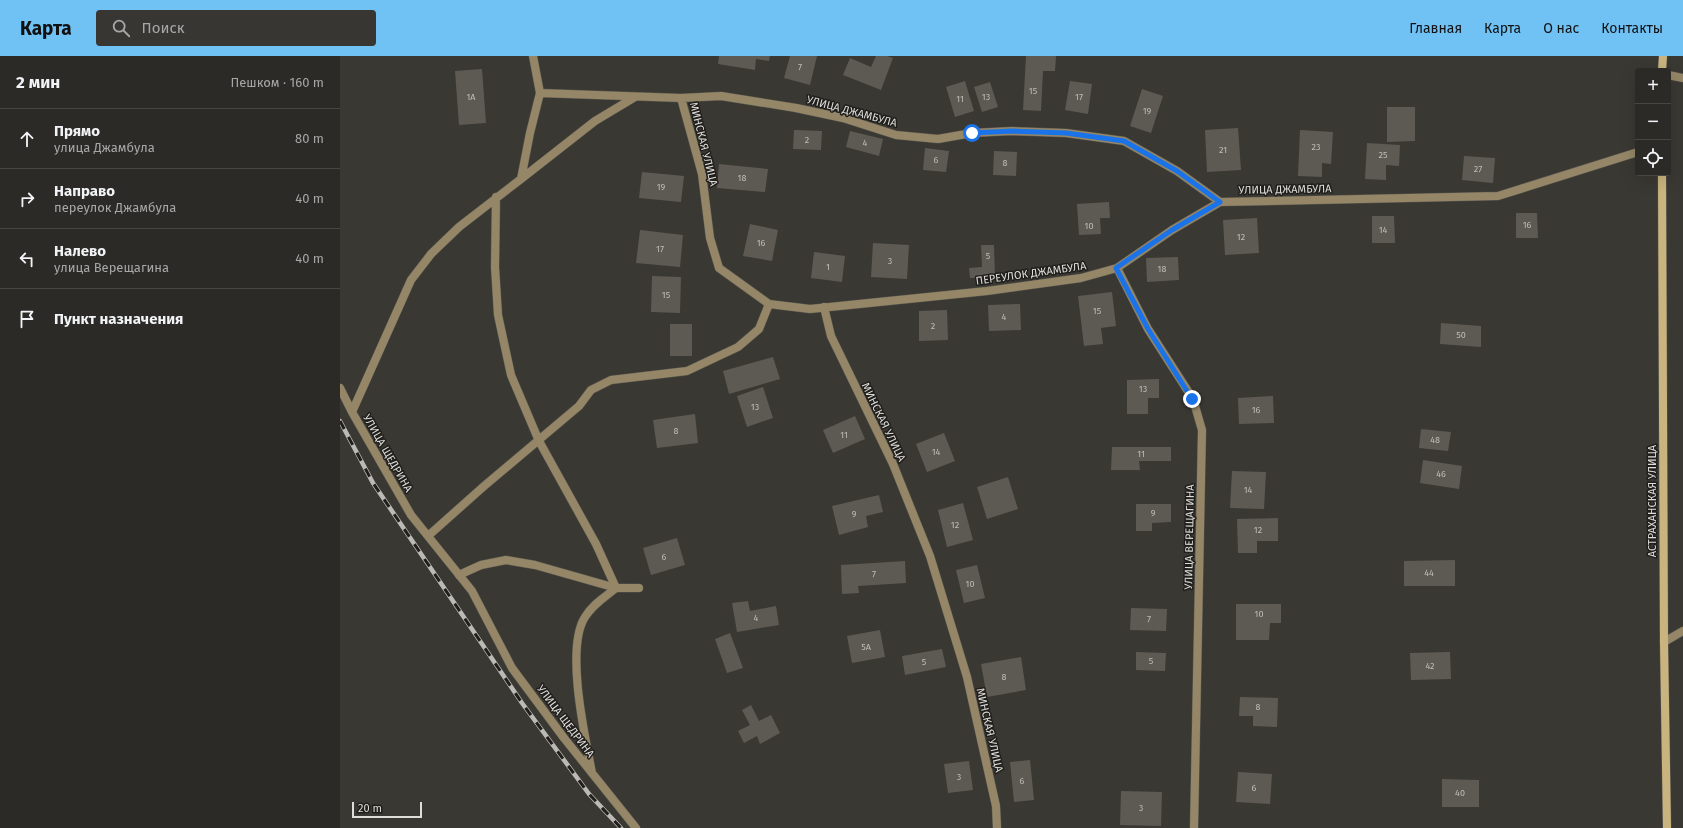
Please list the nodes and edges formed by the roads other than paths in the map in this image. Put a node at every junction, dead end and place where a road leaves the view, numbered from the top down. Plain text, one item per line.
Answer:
1 (533, 56) edge
2 (1663, 56) edge
3 (1662, 68) edge
4 (1671, 76) edge
5 (1683, 78) edge
6 (540, 94) junction
7 (636, 97) junction
8 (681, 98) junction
9 (1635, 153) edge
10 (1662, 176) edge
11 (521, 179) junction
12 (496, 197) junction
13 (1220, 202) junction
14 (1116, 268) junction
15 (769, 304) junction
16 (824, 307) junction
17 (340, 388) edge
18 (352, 412) junction
19 (539, 441) junction
20 (428, 536) junction
21 (459, 575) junction
22 (616, 588) junction
23 (639, 588) dead end
24 (1683, 630) edge
25 (1664, 642) junction
26 (592, 773) junction
27 (636, 828) edge
28 (997, 828) edge
29 (1194, 828) edge
30 (1667, 828) edge

1 - 6 street
2 - 3 main road
4 - 5 street
6 - 7 street, УЛИЦА ДЖАМБУЛА
6 - 11 street
7 - 8 street, УЛИЦА ДЖАМБУЛА
7 - 11 street, УЛИЦА ЩЕДРИНА
8 - 13 street, УЛИЦА ДЖАМБУЛА
8 - 15 street, МИНСКАЯ УЛИЦА
9 - 13 street, УЛИЦА ДЖАМБУЛА
10 - 25 main road, АСТРАХАНСКАЯ УЛИЦА
11 - 12 street, УЛИЦА ЩЕДРИНА
12 - 18 street, УЛИЦА ЩЕДРИНА
12 - 19 street
13 - 14 street, ПЕРЕУЛОК ДЖАМБУЛА
14 - 16 street, ПЕРЕУЛОК ДЖАМБУЛА
14 - 29 street, УЛИЦА ВЕРЕЩАГИНА
15 - 16 street, МИНСКАЯ УЛИЦА
15 - 19 street
16 - 28 street, МИНСКАЯ УЛИЦА
17 - 18 street
18 - 20 street, УЛИЦА ЩЕДРИНА
19 - 20 street
19 - 22 street
20 - 21 street, УЛИЦА ЩЕДРИНА
21 - 22 street
21 - 26 street, УЛИЦА ЩЕДРИНА
22 - 23 street
22 - 26 street
24 - 25 street
25 - 30 main road, АСТРАХАНСКАЯ УЛИЦА
26 - 27 street, УЛИЦА ЩЕДРИНА

